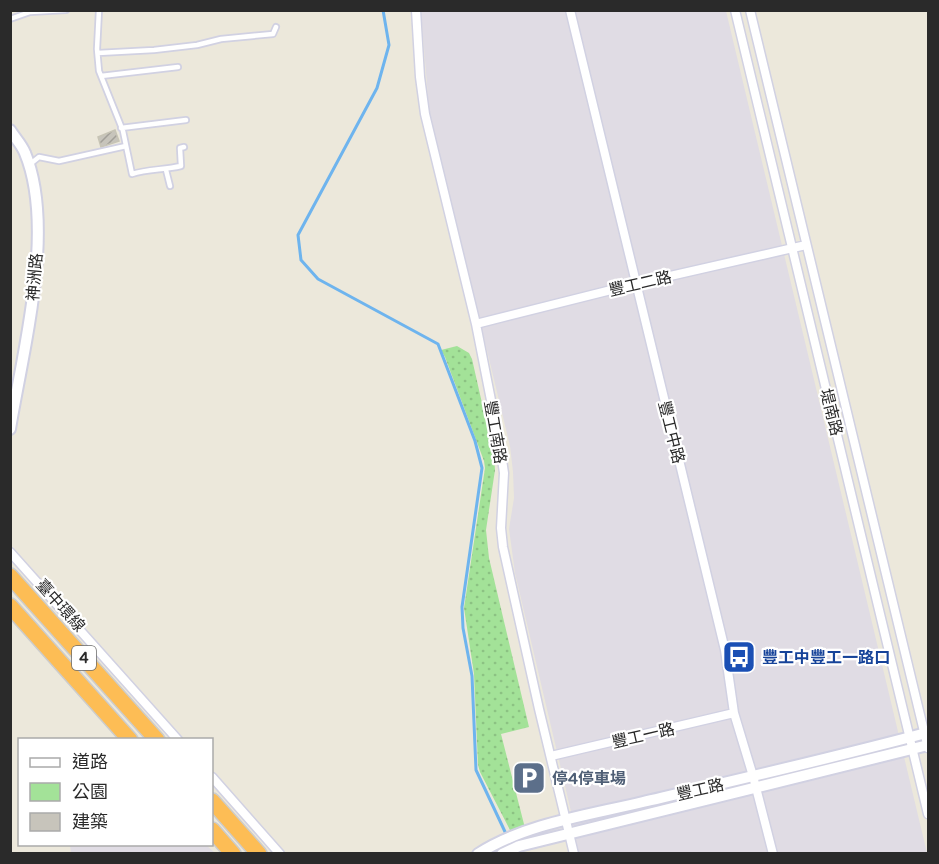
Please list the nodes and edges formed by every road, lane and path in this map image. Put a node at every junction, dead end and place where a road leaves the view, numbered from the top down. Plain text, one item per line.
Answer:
1 (66, 10) edge
2 (99, 10) edge
3 (416, 10) edge
4 (570, 10) edge
5 (735, 10) edge
6 (750, 10) edge
7 (30, 11) edge
8 (10, 18) edge
9 (276, 27) dead end
10 (98, 53) junction
11 (178, 67) dead end
12 (101, 76) junction
13 (186, 120) dead end
14 (122, 128) junction
15 (10, 130) edge
16 (126, 146) junction
17 (184, 147) dead end
18 (29, 165) junction
19 (166, 170) junction
20 (170, 186) dead end
21 (806, 245) junction
22 (792, 248) junction
23 (635, 284) junction
24 (476, 324) junction
25 (10, 429) edge
26 (10, 552) edge
27 (10, 576) edge
28 (10, 606) edge
29 (10, 617) edge
30 (734, 714) junction
31 (926, 733) junction
32 (121, 738) edge
33 (128, 738) edge
34 (155, 738) edge
35 (175, 738) edge
36 (912, 743) junction
37 (928, 746) edge
38 (551, 756) junction
39 (753, 776) junction
40 (213, 778) edge
41 (756, 788) junction
42 (213, 802) edge
43 (928, 814) edge
44 (566, 821) junction
45 (213, 831) edge
46 (569, 834) junction
47 (213, 837) edge
48 (510, 844) edge
49 (227, 854) edge
50 (233, 854) edge
51 (259, 854) edge
52 (280, 854) edge
53 (478, 854) edge
54 (574, 854) edge
55 (773, 854) edge

1 - 7 lane
2 - 10 lane
3 - 24 street, 豐工南路
4 - 23 street, 豐工中路
5 - 22 street, 堤南路
6 - 21 street, 堤南路
7 - 8 lane
9 - 10 lane
10 - 12 lane
11 - 12 lane
12 - 14 lane
13 - 14 lane
14 - 16 lane
15 - 18 street, 神洲路
16 - 18 lane
16 - 19 lane
17 - 19 lane
18 - 25 street, 神洲路
19 - 20 lane
21 - 22 street, 豐工二路
21 - 31 street, 堤南路
22 - 23 street, 豐工二路
22 - 36 street, 堤南路
23 - 24 street, 豐工二路
23 - 30 street, 豐工中路
24 - 38 street, 豐工南路
26 - 35 street
27 - 34 highway, 臺中環線 / 4
28 - 33 highway, 4
29 - 32 street
30 - 38 street, 豐工一路
30 - 39 street, 豐工中路
31 - 36 street, 豐工路
31 - 37 street, 堤南路
36 - 37 street, 豐工路
36 - 39 street, 豐工路
36 - 41 street, 豐工路
36 - 43 street, 堤南路
38 - 44 street, 豐工南路
39 - 41 street, 豐工中路
39 - 44 street, 豐工路
40 - 52 street
41 - 46 street, 豐工路
41 - 55 street, 豐工中路
42 - 51 highway
44 - 46 street, 豐工南路
44 - 48 street, 豐工路
45 - 50 highway
46 - 48 street, 豐工路
46 - 54 street, 豐工南路
47 - 49 street
48 - 53 street, 豐工路

